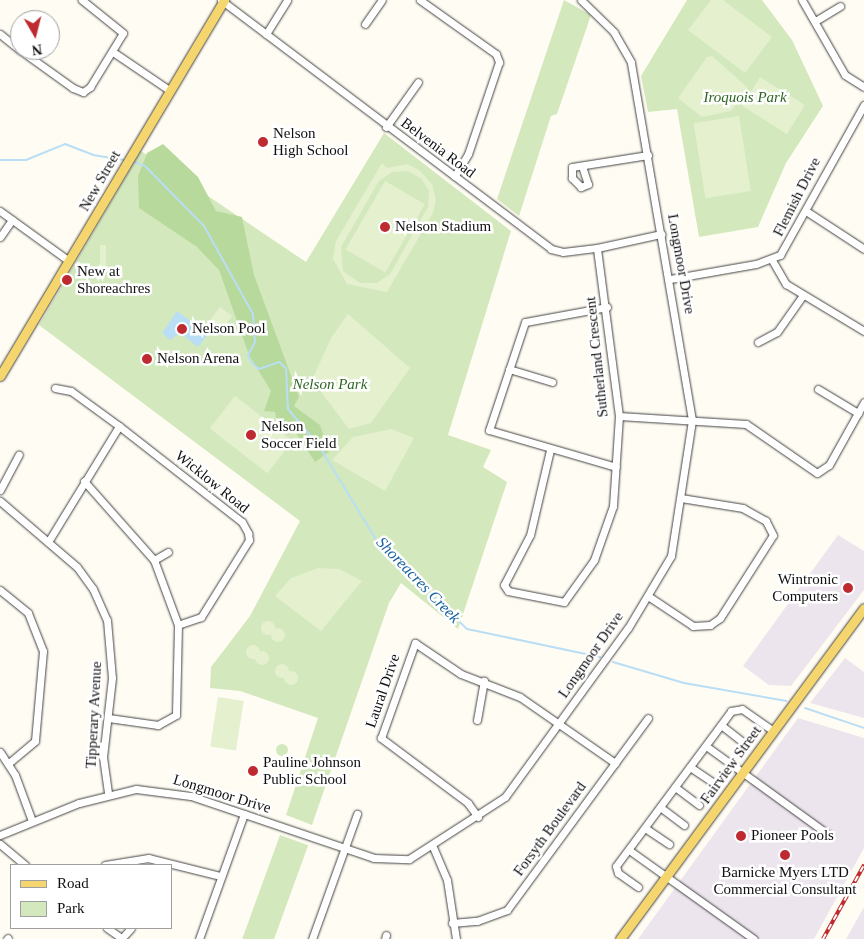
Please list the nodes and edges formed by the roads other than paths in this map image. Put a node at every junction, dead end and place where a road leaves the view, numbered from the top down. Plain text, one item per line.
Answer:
1 (82, 0) edge
2 (287, 0) edge
3 (382, 0) edge
4 (420, 0) edge
5 (581, 0) edge
6 (802, 0) edge
7 (222, 1) edge
8 (840, 6) dead end
9 (817, 20) junction
10 (365, 24) dead end
11 (0, 34) edge
12 (266, 34) junction
13 (10, 42) edge
14 (113, 52) junction
15 (35, 60) edge
16 (418, 82) dead end
17 (864, 88) edge
18 (170, 90) junction
19 (864, 105) edge
20 (386, 126) junction
21 (648, 155) junction
22 (582, 166) dead end
23 (454, 176) junction
24 (0, 211) edge
25 (806, 211) junction
26 (12, 220) junction
27 (662, 234) junction
28 (0, 237) edge
29 (598, 248) junction
30 (864, 249) edge
31 (772, 260) junction
32 (69, 261) junction
33 (670, 279) junction
34 (803, 295) junction
35 (607, 307) junction
36 (864, 331) edge
37 (758, 342) dead end
38 (509, 369) junction
39 (0, 376) edge
40 (552, 382) dead end
41 (55, 388) dead end
42 (818, 390) dead end
43 (864, 402) edge
44 (858, 413) junction
45 (619, 416) junction
46 (692, 420) junction
47 (119, 426) junction
48 (550, 450) junction
49 (19, 455) dead end
50 (616, 467) junction
51 (84, 481) junction
52 (0, 490) edge
53 (681, 498) junction
54 (0, 501) edge
55 (48, 542) junction
56 (168, 552) dead end
57 (154, 560) junction
58 (0, 590) edge
59 (648, 596) junction
60 (864, 608) edge
61 (178, 625) junction
62 (484, 681) junction
63 (108, 718) junction
64 (648, 718) dead end
65 (476, 720) dead end
66 (560, 725) junction
67 (721, 725) junction
68 (773, 731) junction
69 (744, 742) dead end
70 (706, 746) junction
71 (0, 752) edge
72 (9, 763) junction
73 (615, 763) junction
74 (690, 767) junction
75 (744, 772) junction
76 (714, 783) dead end
77 (675, 787) junction
78 (108, 793) junction
79 (698, 805) dead end
80 (660, 806) junction
81 (244, 814) junction
82 (356, 814) dead end
83 (478, 817) junction
84 (32, 821) junction
85 (684, 825) dead end
86 (645, 828) junction
87 (829, 835) dead end
88 (0, 836) edge
89 (0, 844) edge
90 (669, 844) dead end
91 (432, 847) junction
92 (345, 849) junction
93 (629, 850) junction
94 (24, 864) edge
95 (111, 864) edge
96 (172, 864) edge
97 (172, 864) edge
98 (667, 874) junction
99 (220, 876) junction
100 (638, 887) dead end
101 (452, 923) junction
102 (108, 929) edge
103 (130, 929) edge
104 (122, 939) edge
105 (199, 939) edge
106 (312, 939) edge
107 (456, 939) edge
108 (620, 939) edge
109 (754, 939) edge

1 - 14 street
2 - 12 street
3 - 10 street
4 - 23 street
5 - 21 street, Longmoor Drive
6 - 9 street
7 - 12 street, Belvenia Road
7 - 18 main road, New Street
8 - 9 street
9 - 17 street
11 - 13 street
12 - 20 street, Belvenia Road
14 - 15 street
14 - 18 street
16 - 20 street
18 - 32 main road, New Street
19 - 25 street, Flemish Drive
20 - 23 street, Belvenia Road
21 - 22 street
21 - 27 street, Longmoor Drive
23 - 29 street, Belvenia Road
24 - 26 street
25 - 30 street
25 - 31 street, Flemish Drive
26 - 28 street
26 - 32 street
27 - 29 street, Belvenia Road
27 - 33 street, Longmoor Drive
29 - 35 street, Sutherland Crescent
31 - 33 street
31 - 34 street
32 - 39 main road, New Street
33 - 46 street, Longmoor Drive
34 - 36 street
34 - 37 street
35 - 38 street
35 - 45 street, Sutherland Crescent
38 - 40 street
38 - 48 street
41 - 47 street, Wicklow Road
42 - 44 street
43 - 44 street
44 - 46 street
45 - 46 street
45 - 50 street, Sutherland Crescent
46 - 53 street, Longmoor Drive
47 - 51 street
47 - 61 street, Wicklow Road
48 - 50 street
48 - 50 street, Sutherland Crescent
49 - 52 street
51 - 55 street
51 - 57 street
53 - 59 street, Longmoor Drive
53 - 59 street
54 - 55 street, Tipperary Avenue
55 - 63 street, Tipperary Avenue
56 - 57 street
57 - 61 street
58 - 72 street
59 - 66 street, Longmoor Drive
60 - 68 main road, Fairview Street
61 - 63 street
62 - 65 street
62 - 66 street, Laural Drive
62 - 83 street, Laural Drive
63 - 78 street, Tipperary Avenue
64 - 73 street, Forsyth Boulevard
66 - 73 street, Laural Drive
66 - 83 street, Longmoor Drive
67 - 68 street
67 - 69 street
67 - 70 street
68 - 75 main road, Fairview Street
70 - 74 street
70 - 75 street
71 - 72 street
72 - 84 street
73 - 101 street, Forsyth Boulevard
74 - 76 street
74 - 77 street
75 - 87 street
75 - 98 main road, Fairview Street
77 - 79 street
77 - 80 street
78 - 81 street, Longmoor Drive
78 - 84 street, Longmoor Drive
80 - 85 street
80 - 86 street
81 - 92 street, Longmoor Drive
81 - 99 street
82 - 92 street
83 - 91 street, Longmoor Drive
84 - 88 street, Longmoor Drive
86 - 90 street
86 - 93 street
89 - 94 street
91 - 92 street, Longmoor Drive
91 - 101 street
92 - 106 street
93 - 98 street
93 - 100 street
95 - 97 street
96 - 99 street
98 - 108 main road, Fairview Street
98 - 109 street
99 - 105 street
101 - 107 street
102 - 104 street
103 - 104 street

